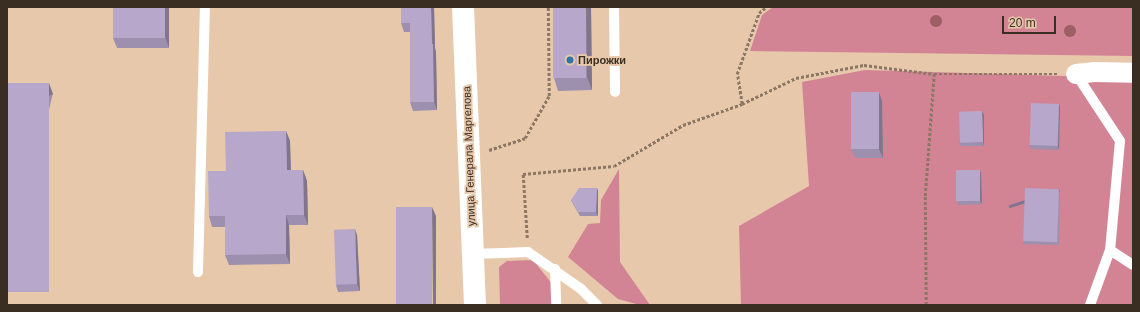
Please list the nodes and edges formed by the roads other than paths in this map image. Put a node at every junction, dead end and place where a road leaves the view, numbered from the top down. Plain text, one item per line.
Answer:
1 (205, 7) edge
2 (463, 7) edge
3 (614, 7) edge
4 (1133, 73) edge
5 (1076, 74) joint
6 (615, 92) dead end
7 (1110, 250) junction
8 (472, 254) junction
9 (1133, 265) edge
10 (555, 269) junction
11 (198, 272) dead end
12 (475, 305) edge
13 (556, 305) edge
14 (598, 305) edge
15 (1090, 305) edge

1 - 11 lane
2 - 8 main road, улица Генерала Маргелова
3 - 6 lane
4 - 5 street
5 - 7 lane
7 - 9 lane
7 - 15 lane
8 - 10 lane
8 - 12 main road, улица Генерала Маргелова
10 - 13 lane
10 - 14 lane

